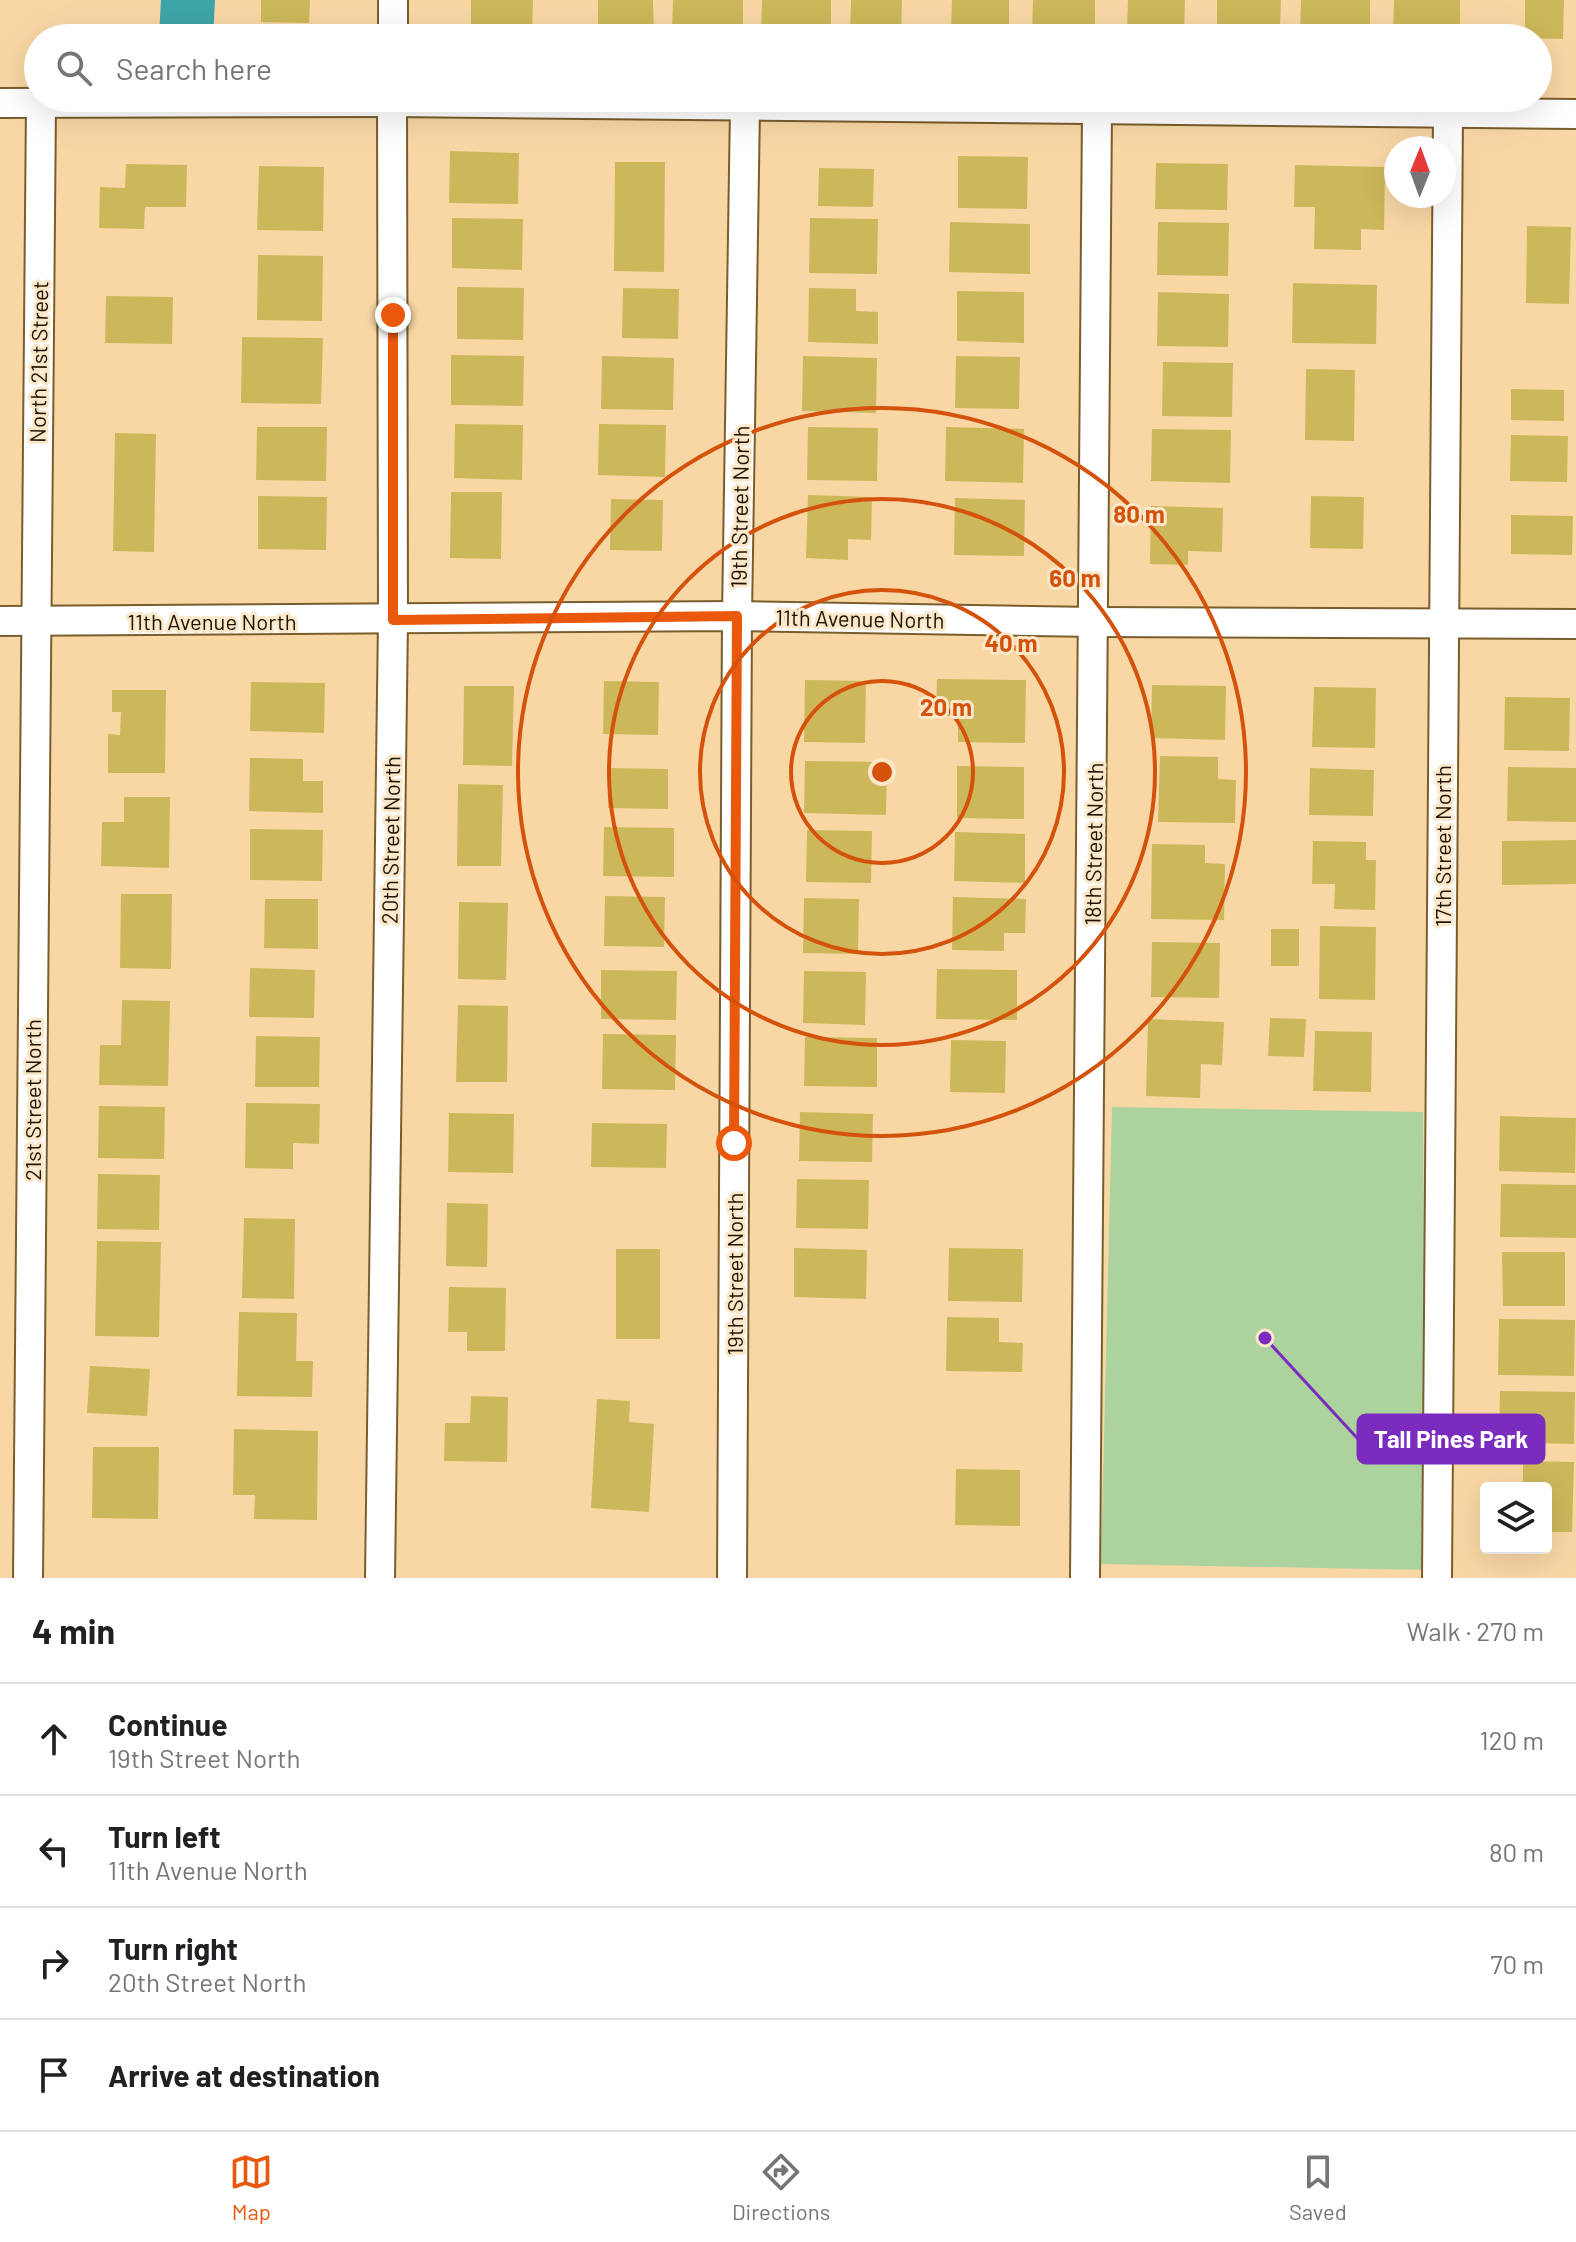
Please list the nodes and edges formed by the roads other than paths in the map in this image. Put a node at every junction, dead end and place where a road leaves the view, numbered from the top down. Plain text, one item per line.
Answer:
1 (393, 0) edge
2 (393, 24) edge
3 (0, 103) edge
4 (24, 103) edge
5 (41, 112) edge
6 (392, 112) edge
7 (745, 112) edge
8 (1097, 112) edge
9 (1272, 112) edge
10 (1448, 114) junction
11 (1576, 114) edge
12 (737, 616) junction
13 (393, 620) junction
14 (0, 621) edge
15 (36, 622) junction
16 (1095, 622) junction
17 (1443, 622) junction
18 (1576, 624) edge
19 (28, 1578) edge
20 (380, 1578) edge
21 (732, 1578) edge
22 (1085, 1578) edge
23 (1437, 1578) edge

1 - 2 street
3 - 4 street
5 - 15 street, North 21st Street
6 - 13 street, 20th Street North
7 - 12 street, 19th Street North
8 - 16 street, 18th Street North
9 - 10 street
10 - 11 street
10 - 17 street, 17th Street North
12 - 13 street, 11th Avenue North
12 - 16 street, 11th Avenue North
12 - 21 street, 19th Street North
13 - 15 street, 11th Avenue North
13 - 20 street, 20th Street North
14 - 15 street, 11th Avenue North
15 - 19 street, 21st Street North
16 - 17 street, 11th Avenue North
16 - 22 street, 18th Street North
17 - 18 street, 11th Avenue North
17 - 23 street, 17th Street North

